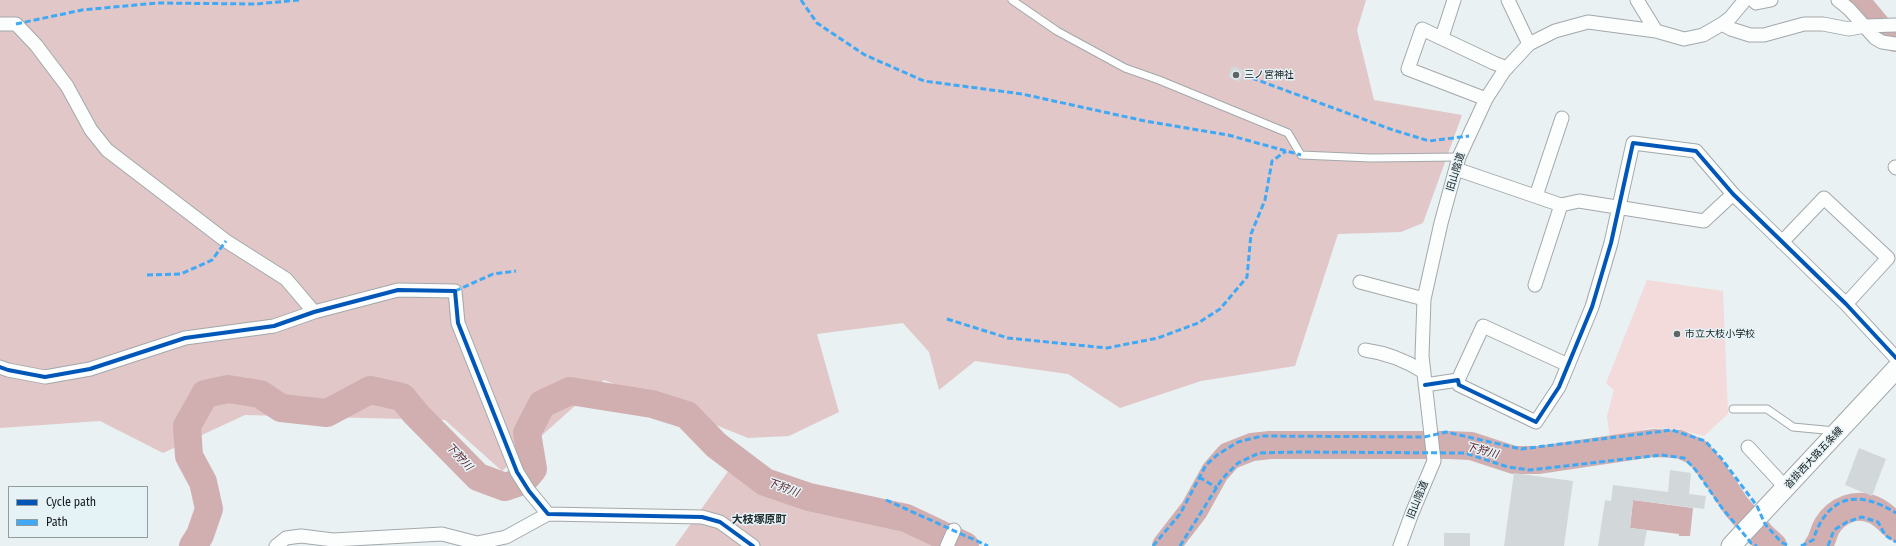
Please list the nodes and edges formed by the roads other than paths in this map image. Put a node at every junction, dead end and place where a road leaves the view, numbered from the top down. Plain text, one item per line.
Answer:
1 (1012, 0) edge
2 (1454, 0) edge
3 (1508, 0) edge
4 (1637, 0) edge
5 (1746, 0) edge
6 (1771, 0) edge
7 (1838, 0) edge
8 (0, 24) edge
9 (1722, 24) junction
10 (1865, 26) junction
11 (1896, 26) edge
12 (1656, 31) junction
13 (1442, 37) junction
14 (1529, 44) junction
15 (1896, 44) edge
16 (1507, 68) junction
17 (1486, 99) junction
18 (1562, 118) dead end
19 (1457, 163) junction
20 (1733, 194) junction
21 (1536, 196) junction
22 (1561, 205) junction
23 (1620, 206) junction
24 (1782, 242) junction
25 (1360, 282) dead end
26 (1535, 285) dead end
27 (1424, 298) junction
28 (1846, 304) junction
29 (314, 312) junction
30 (1365, 350) dead end
31 (1896, 358) edge
32 (1568, 365) junction
33 (0, 367) edge
34 (1896, 369) edge
35 (1424, 379) junction
36 (1458, 380) junction
37 (1733, 409) dead end
38 (1839, 432) junction
39 (1748, 447) dead end
40 (1786, 488) junction
41 (548, 514) junction
42 (954, 531) dead end
43 (276, 546) edge
44 (753, 546) edge
45 (947, 546) edge
46 (1400, 546) edge
47 (1731, 546) edge

1 - 19 lane
2 - 13 street
3 - 14 street
4 - 12 street
5 - 6 street
5 - 9 street, 旧山陰道
7 - 10 street
8 - 29 street
9 - 10 street
9 - 12 street, 旧山陰道
10 - 11 street
10 - 15 street
12 - 14 street, 旧山陰道
13 - 16 street
13 - 17 street
14 - 16 street, 旧山陰道
16 - 17 street, 旧山陰道
17 - 19 street, 旧山陰道
18 - 21 street
19 - 21 street
19 - 27 street, 旧山陰道
20 - 23 street
20 - 23 street
20 - 24 street
21 - 22 street
22 - 23 street
22 - 26 street
23 - 32 street
24 - 28 street
24 - 28 street
25 - 27 street
27 - 35 street, 旧山陰道
28 - 31 street
29 - 33 street
29 - 41 street
30 - 35 street
32 - 36 street
32 - 36 street
34 - 38 main road, 沓掛西大路五条線
35 - 36 street
35 - 46 street, 旧山陰道
37 - 38 lane
38 - 40 main road, 沓掛西大路五条線
39 - 40 street
40 - 47 main road, 沓掛西大路五条線
41 - 43 street
41 - 44 street
42 - 45 street

